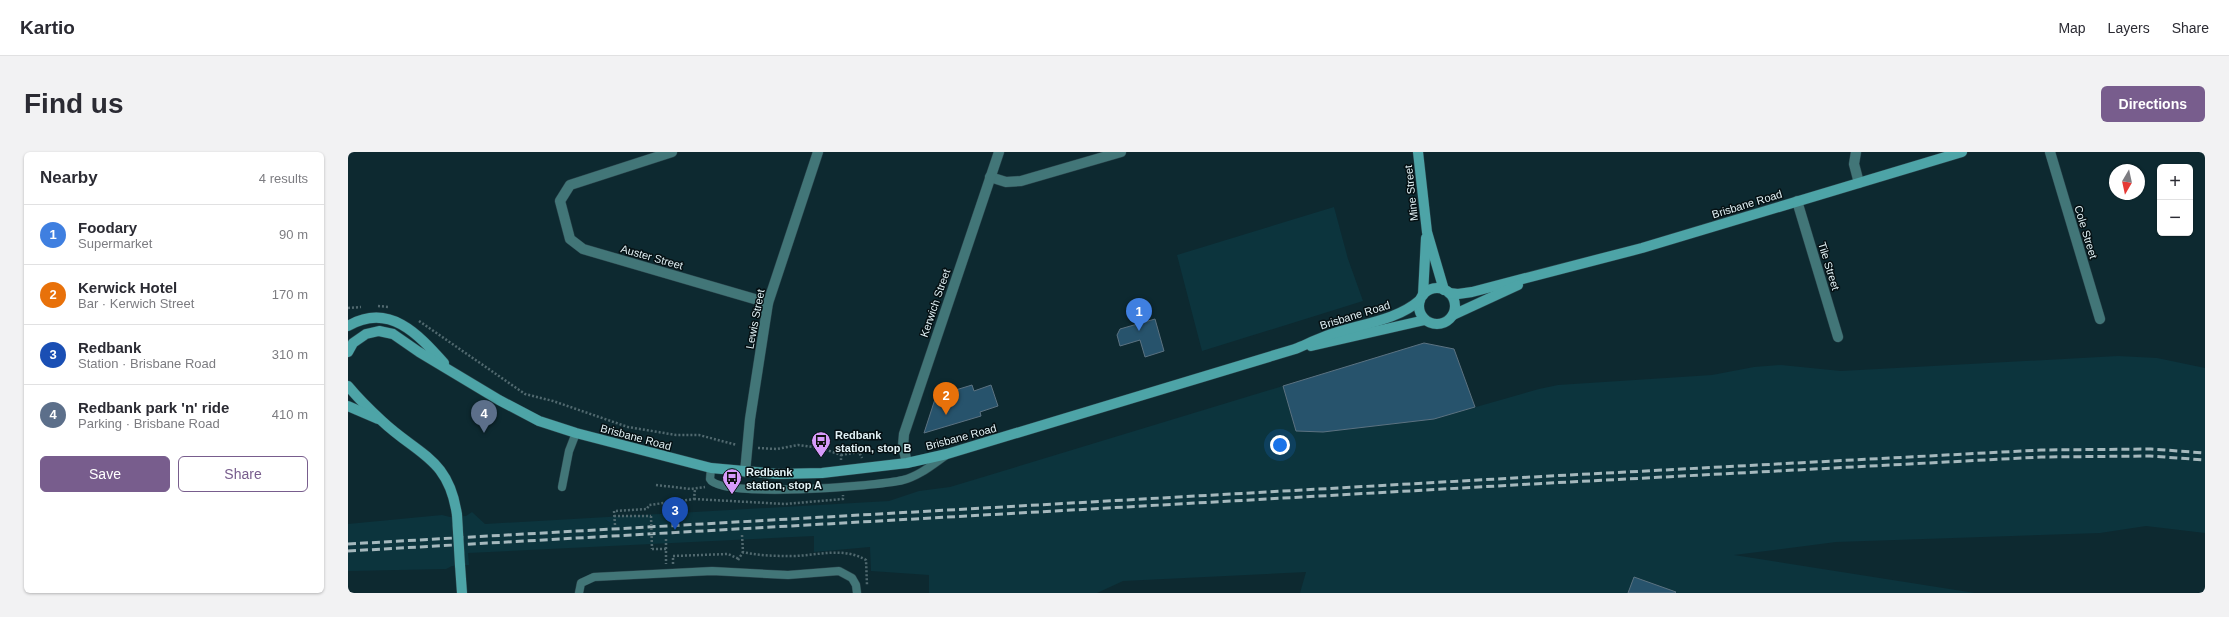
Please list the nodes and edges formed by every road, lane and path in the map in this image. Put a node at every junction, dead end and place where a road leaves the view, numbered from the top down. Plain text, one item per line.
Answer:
1 (672, 152) edge
2 (818, 152) edge
3 (999, 152) edge
4 (1121, 152) edge
5 (1418, 152) edge
6 (1856, 152) edge
7 (1962, 152) edge
8 (2050, 152) edge
9 (990, 177) junction
10 (1859, 183) junction
11 (1797, 202) junction
12 (1427, 232) junction
13 (1538, 275) junction
14 (1447, 292) junction
15 (1422, 297) junction
16 (768, 303) junction
17 (376, 306) dead end
18 (362, 307) dead end
19 (348, 308) edge
20 (390, 308) dead end
21 (1453, 314) junction
22 (2100, 319) dead end
23 (418, 320) dead end
24 (1426, 320) junction
25 (348, 326) edge
26 (1838, 337) dead end
27 (1295, 349) junction
28 (348, 352) edge
29 (450, 369) junction
30 (348, 386) edge
31 (348, 406) edge
32 (382, 421) junction
33 (576, 433) junction
34 (738, 445) dead end
35 (754, 447) dead end
36 (859, 452) dead end
37 (947, 454) junction
38 (841, 455) junction
39 (841, 460) dead end
40 (907, 463) junction
41 (711, 468) junction
42 (744, 472) junction
43 (715, 484) junction
44 (656, 485) dead end
45 (562, 487) dead end
46 (695, 489) junction
47 (614, 516) junction
48 (615, 525) dead end
49 (742, 535) dead end
50 (666, 539) dead end
51 (666, 548) junction
52 (742, 552) junction
53 (738, 559) junction
54 (735, 563) dead end
55 (666, 564) junction
56 (660, 565) dead end
57 (867, 588) dead end
58 (462, 593) edge
59 (579, 593) edge
60 (857, 593) edge

1 - 16 street, Auster Street
2 - 16 street, Lewis Street
3 - 9 street, Kerwich Street
4 - 9 street
5 - 12 main road, Mine Street
6 - 10 street
7 - 10 main road, Brisbane Road
8 - 22 street, Cole Street
9 - 40 street, Kerwich Street
10 - 11 main road, Brisbane Road
11 - 13 main road, Brisbane Road
11 - 26 street, Tile Street
12 - 14 main road, Mine Street
12 - 15 main road, Mine Street
13 - 14 main road, Brisbane Road
13 - 21 main road, Brisbane Road
14 - 15 main road
14 - 21 main road
15 - 24 main road
15 - 27 main road, Brisbane Road
16 - 42 street, Lewis Street
17 - 20 path
18 - 19 path
21 - 24 main road
23 - 34 path
24 - 27 main road, Brisbane Road
25 - 29 main road, Brisbane Road
27 - 37 main road, Brisbane Road
28 - 29 main road, Brisbane Road
29 - 33 main road, Brisbane Road
30 - 32 main road
31 - 32 main road
32 - 58 main road, bridge
33 - 41 main road, Brisbane Road
33 - 45 lane
35 - 38 path
36 - 38 path
37 - 40 main road, Brisbane Road
37 - 43 lane
38 - 39 path
40 - 42 main road, Brisbane Road
41 - 42 main road, Brisbane Road
41 - 43 lane
43 - 46 path
44 - 46 path
46 - 47 path
47 - 48 path
47 - 51 path, bridge
49 - 52 path
50 - 51 path
51 - 55 path
52 - 53 path
52 - 57 path
53 - 54 path
53 - 55 path
55 - 56 path
59 - 60 lane

